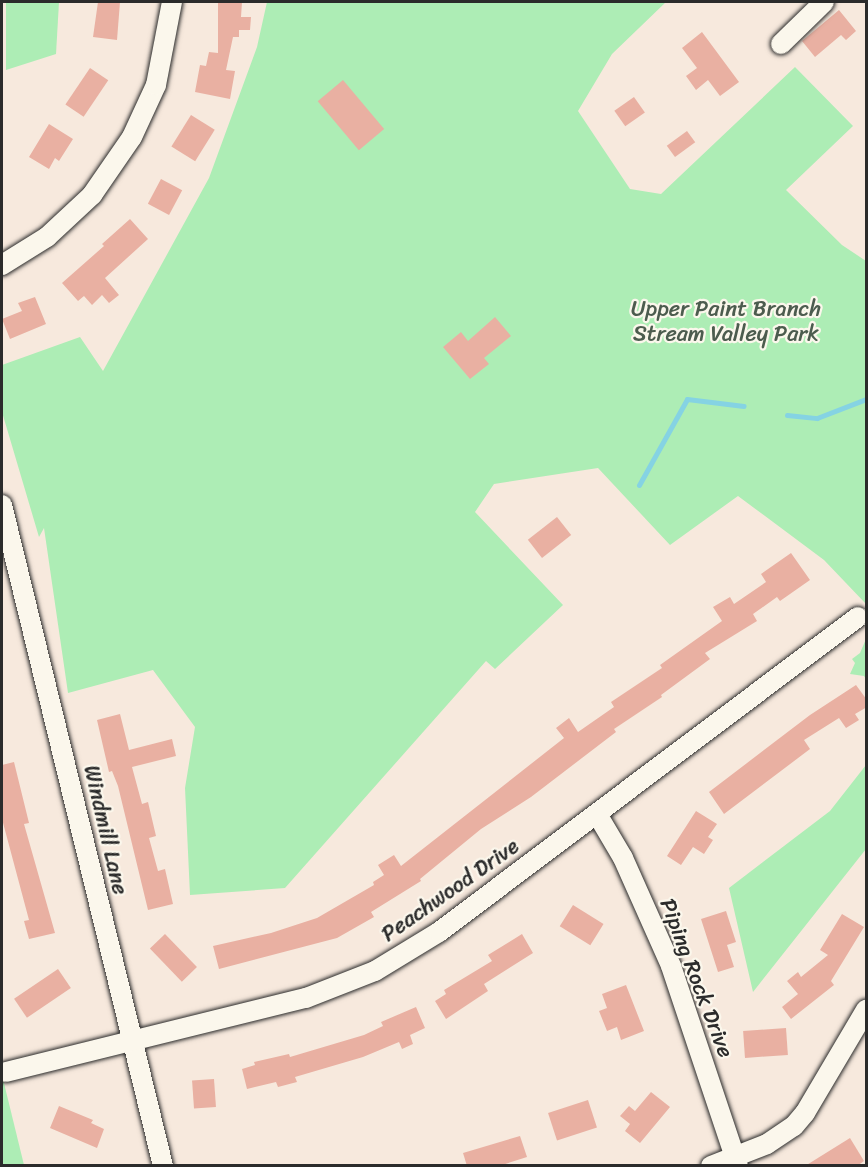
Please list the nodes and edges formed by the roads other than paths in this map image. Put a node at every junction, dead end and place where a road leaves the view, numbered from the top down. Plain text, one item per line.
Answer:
1 (172, 2) edge
2 (824, 2) edge
3 (781, 44) dead end
4 (2, 265) edge
5 (2, 505) edge
6 (858, 617) dead end
7 (597, 814) junction
8 (867, 1010) edge
9 (131, 1041) junction
10 (6, 1072) dead end
11 (736, 1161) edge
12 (163, 1166) edge
13 (711, 1166) edge

1 - 4 street
2 - 3 street
5 - 9 street, Windmill Lane
6 - 7 street, Peachwood Drive
7 - 9 street, Peachwood Drive
7 - 11 street, Piping Rock Drive
8 - 11 street
9 - 10 street, Peachwood Drive
9 - 12 street, Windmill Lane
11 - 13 street

